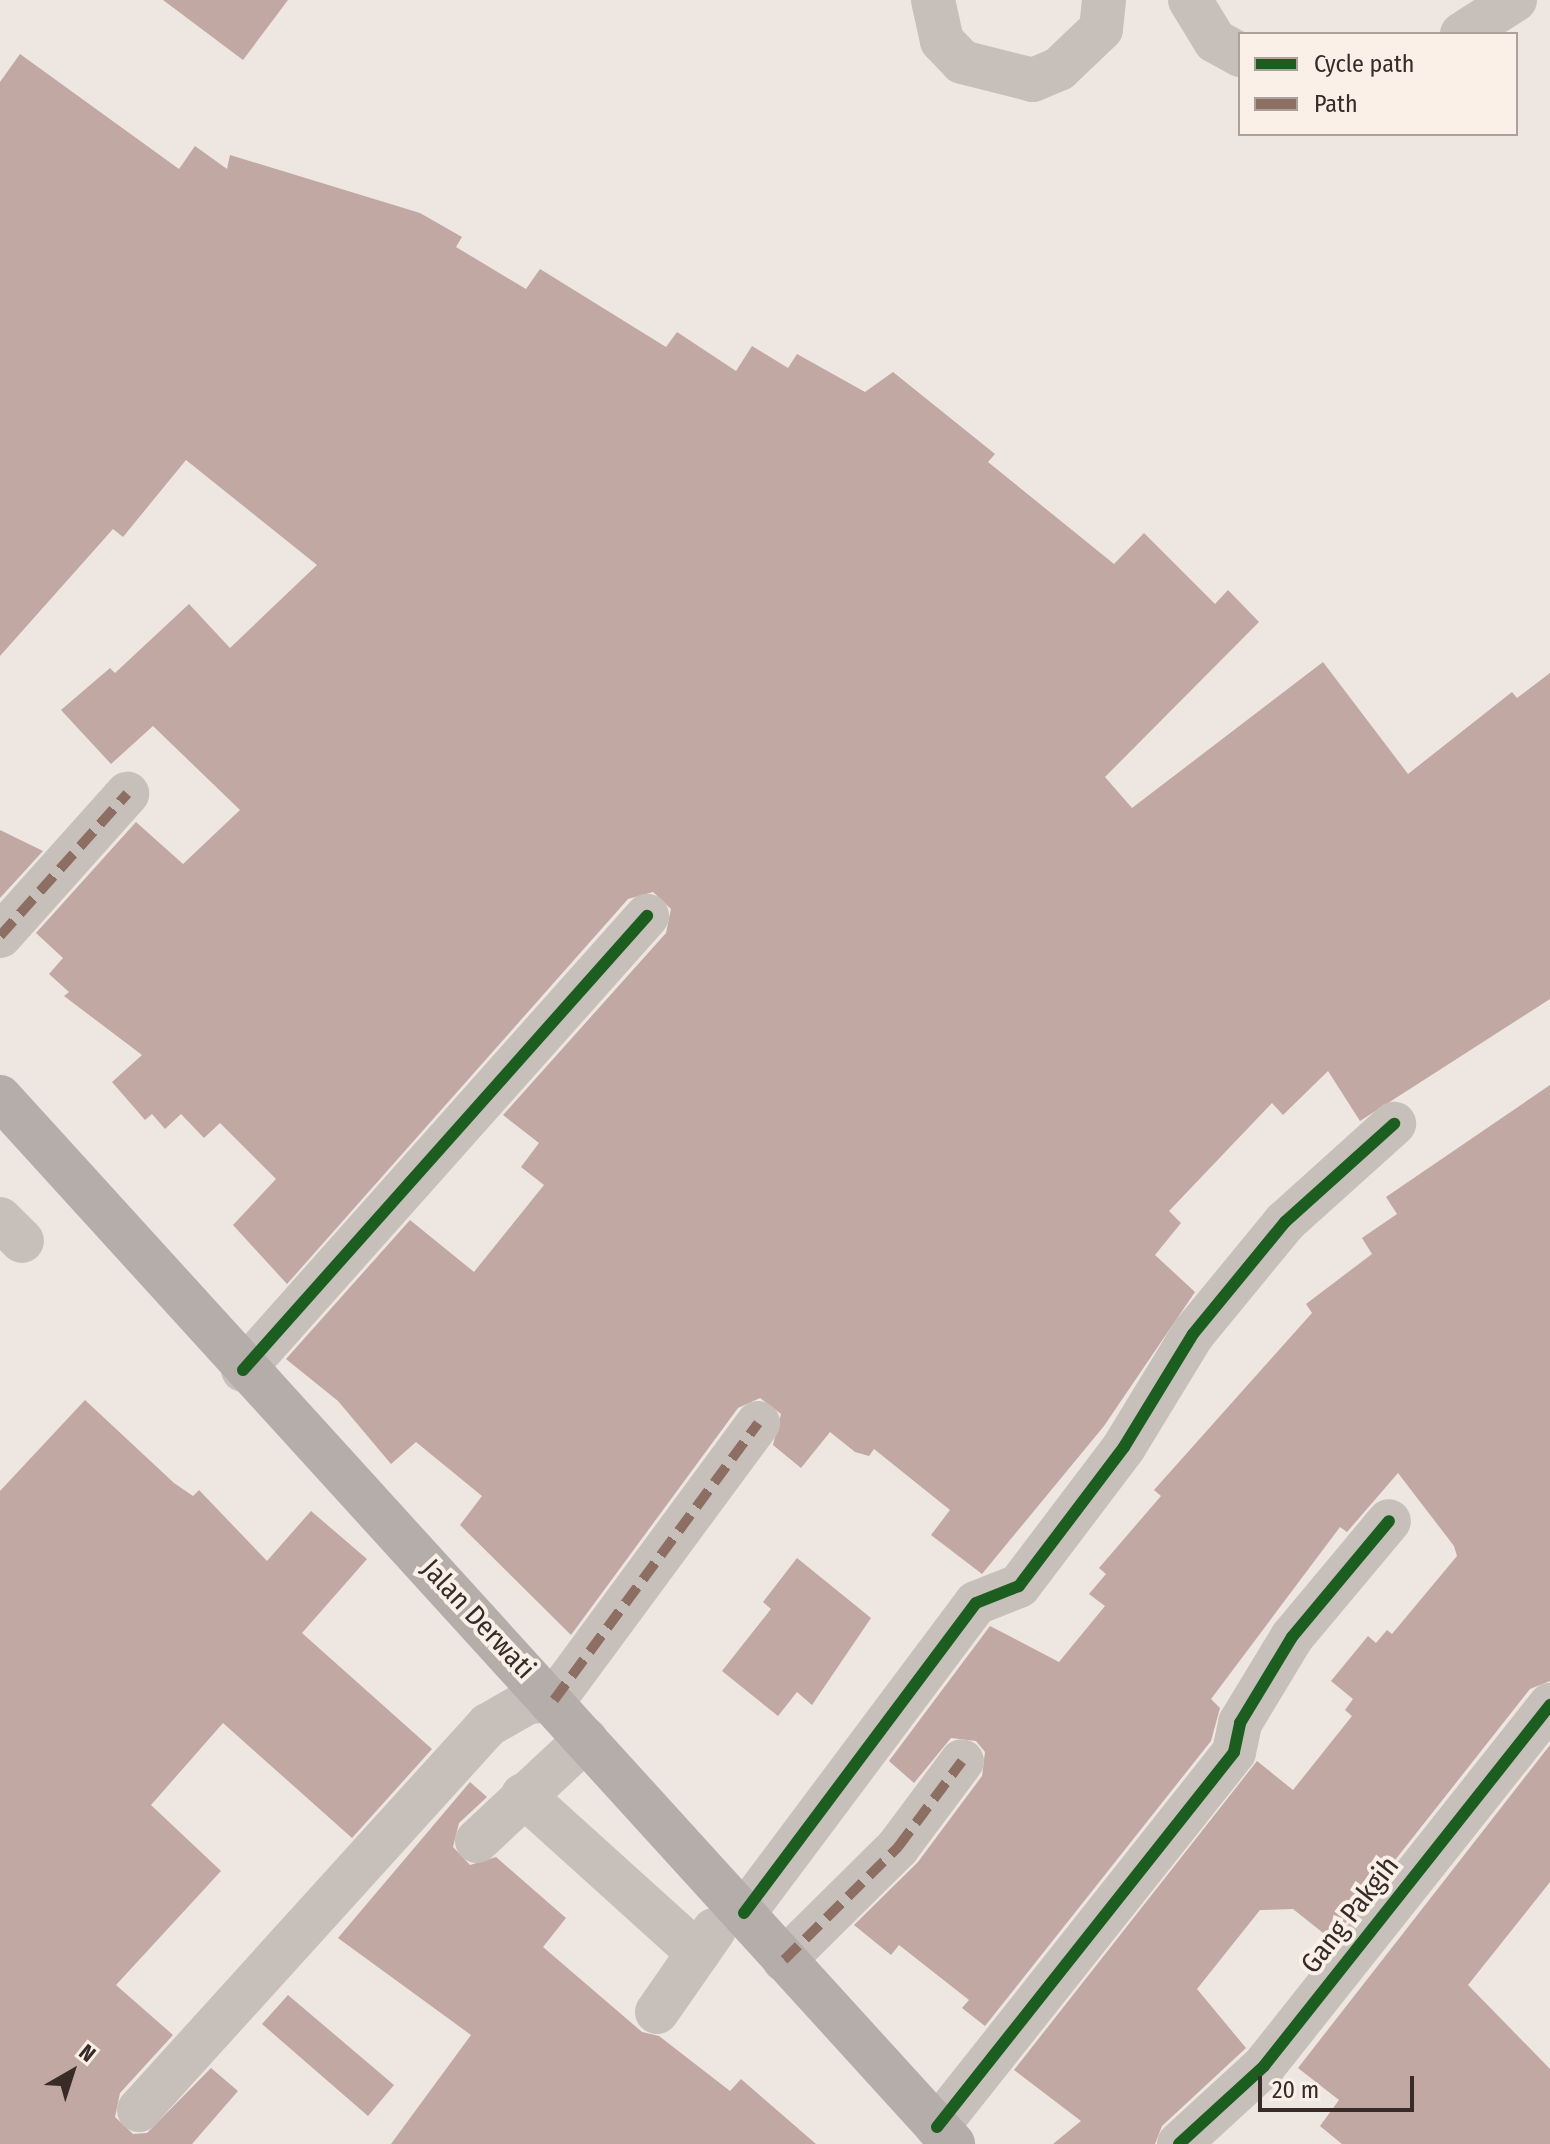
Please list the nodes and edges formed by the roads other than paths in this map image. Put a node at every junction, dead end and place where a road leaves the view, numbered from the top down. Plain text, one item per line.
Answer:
1 (933, 0) edge
2 (1104, 0) edge
3 (1190, 0) edge
4 (1515, 0) edge
5 (1465, 32) edge
6 (1238, 54) edge
7 (127, 794) dead end
8 (647, 916) dead end
9 (0, 936) edge
10 (0, 1097) edge
11 (1394, 1124) dead end
12 (243, 1370) junction
13 (758, 1423) dead end
14 (1389, 1521) dead end
15 (554, 1700) junction
16 (1550, 1705) edge
17 (586, 1739) junction
18 (962, 1761) dead end
19 (523, 1795) junction
20 (477, 1841) dead end
21 (739, 1907) junction
22 (698, 1953) junction
23 (784, 1960) junction
24 (657, 2012) dead end
25 (139, 2110) dead end
26 (945, 2136) edge
27 (1179, 2144) edge

1 - 2 street
3 - 6 street
4 - 5 street
7 - 9 street
8 - 12 street
10 - 12 main road, Jalan Derwati
11 - 21 street
12 - 15 main road, Jalan Derwati
13 - 15 street
14 - 26 street
15 - 17 main road, Jalan Derwati
15 - 25 street
16 - 27 street, Gang Pakgih
17 - 19 street
17 - 21 main road, Jalan Derwati
18 - 23 street
19 - 20 street
19 - 22 street
21 - 22 street
21 - 23 main road, Jalan Derwati
22 - 24 street
23 - 26 main road, Jalan Derwati

